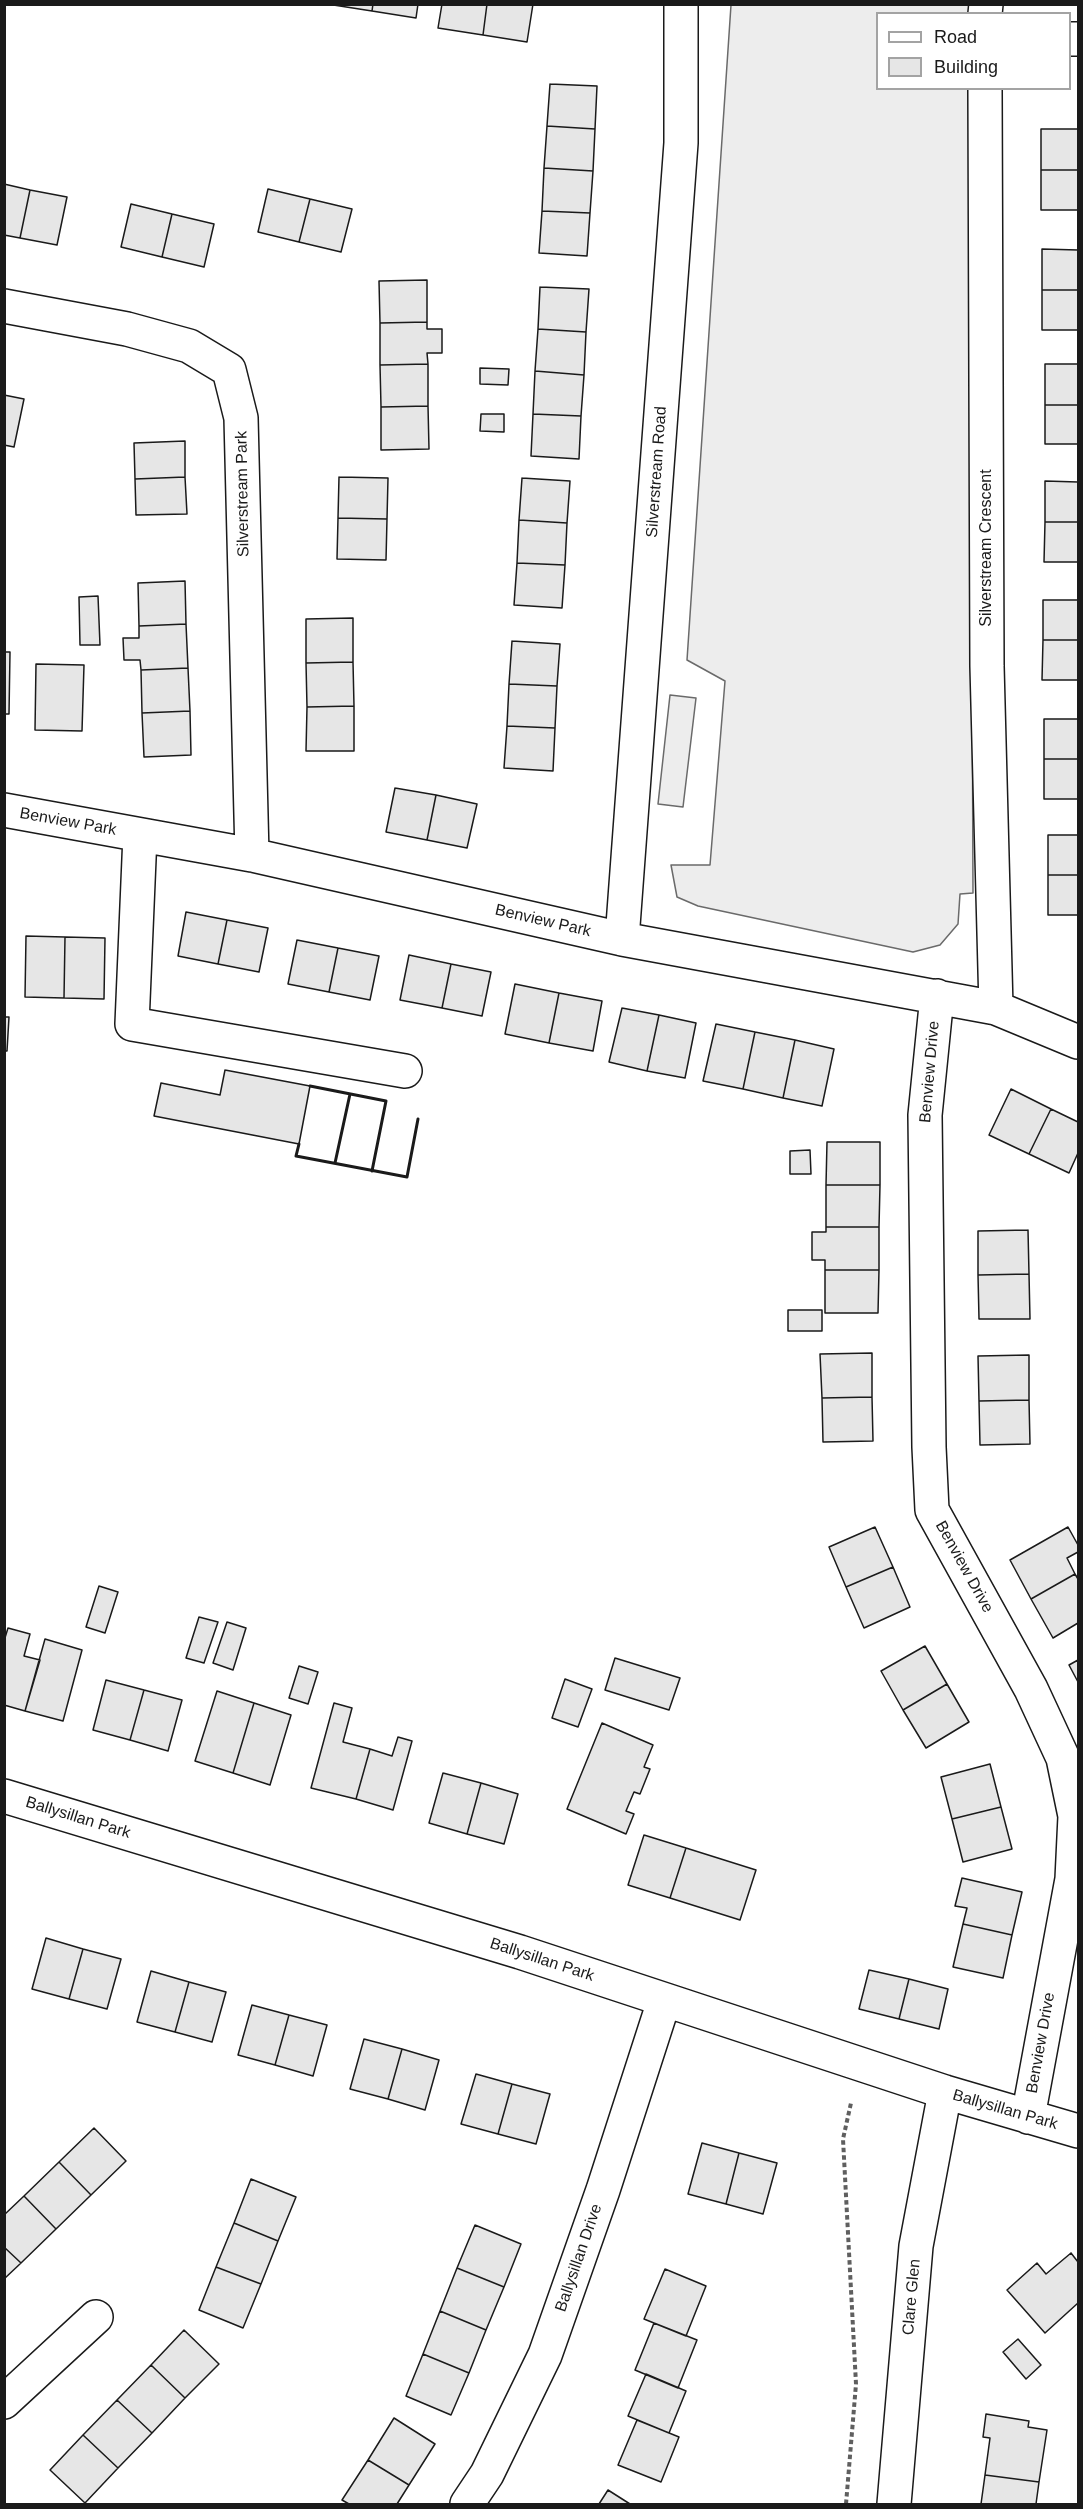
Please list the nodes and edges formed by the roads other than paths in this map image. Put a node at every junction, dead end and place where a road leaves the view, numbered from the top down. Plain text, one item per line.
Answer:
1 (681, 4) edge
2 (985, 90) edge
3 (4, 306) edge
4 (4, 810) edge
5 (140, 835) junction
6 (252, 855) junction
7 (622, 939) junction
8 (937, 996) junction
9 (996, 1008) junction
10 (1078, 1042) edge
11 (405, 1071) dead end
12 (4, 1796) edge
13 (664, 2001) junction
14 (945, 2092) junction
15 (1028, 2117) junction
16 (1078, 2131) edge
17 (96, 2317) dead end
18 (4, 2402) edge
19 (467, 2505) edge
20 (894, 2505) edge

1 - 7 street, Silverstream Road
2 - 9 street, Silverstream Crescent
3 - 6 street, Silverstream Park
4 - 5 street, Benview Park
5 - 6 street, Benview Park
5 - 11 street
6 - 7 street, Benview Park
7 - 8 street, Benview Park
8 - 9 street, Benview Park
8 - 15 street, Benview Drive
9 - 10 street, Benview Park
12 - 13 street, Ballysillan Park
13 - 14 street, Ballysillan Park
13 - 19 street, Ballysillan Drive
14 - 15 street, Ballysillan Park
14 - 20 street, Clare Glen
15 - 16 street, Ballysillan Park
17 - 18 street

